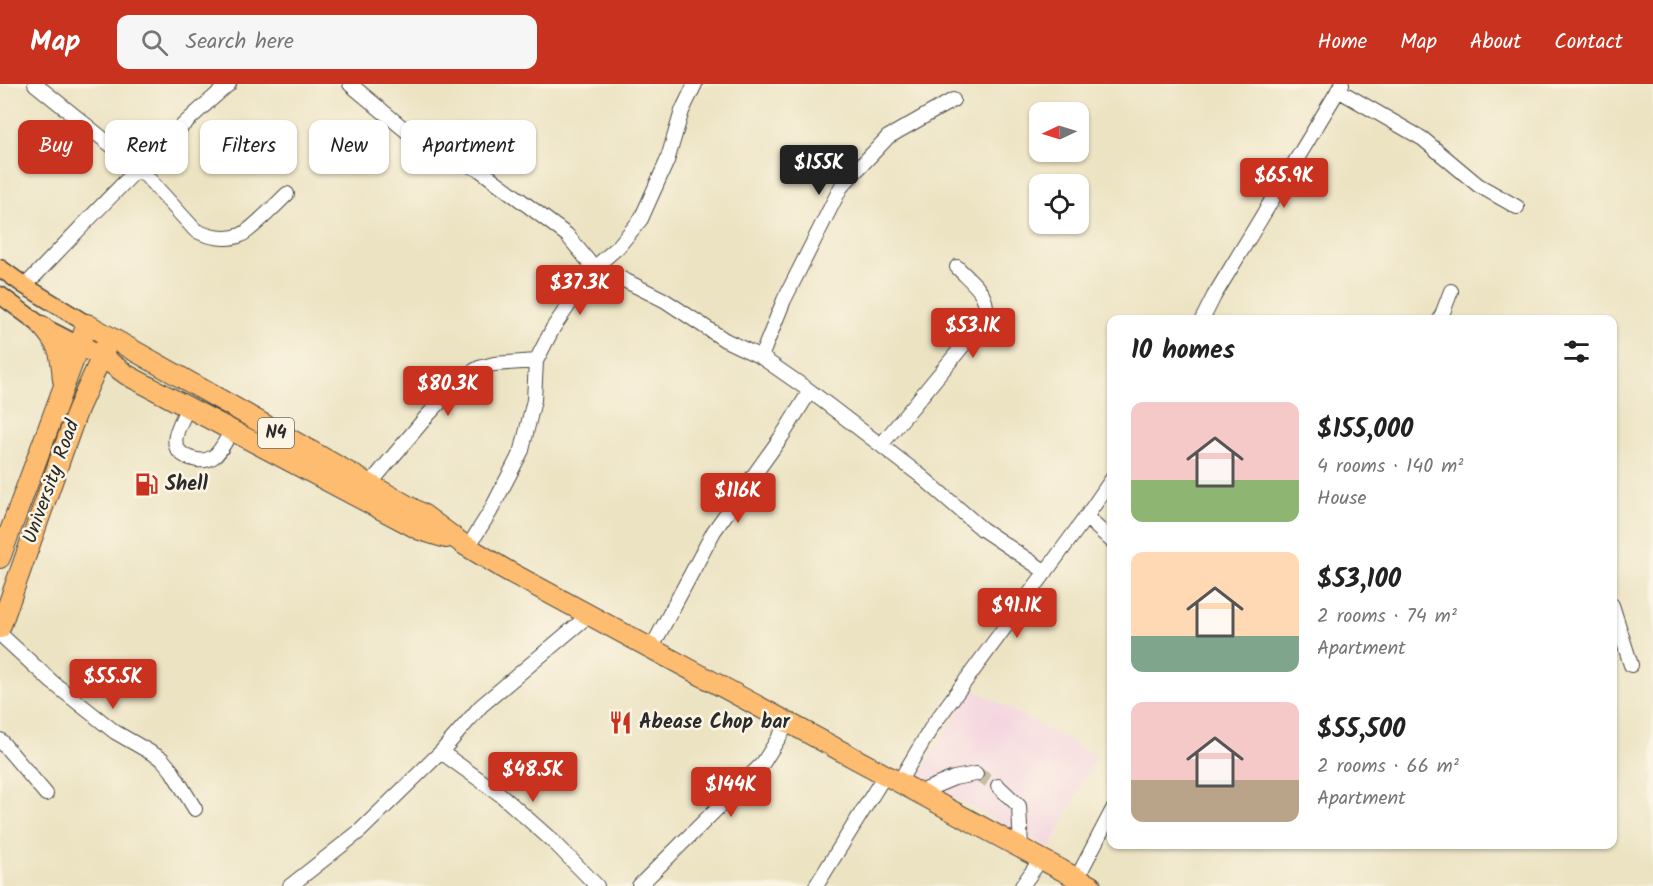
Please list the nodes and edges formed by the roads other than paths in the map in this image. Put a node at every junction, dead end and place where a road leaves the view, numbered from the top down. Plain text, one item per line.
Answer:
1 (35, 84) edge
2 (229, 84) edge
3 (350, 84) edge
4 (695, 84) edge
5 (1340, 87) edge
6 (953, 100) dead end
7 (187, 120) edge
8 (105, 140) edge
9 (131, 174) edge
10 (144, 174) edge
11 (287, 194) dead end
12 (1517, 207) dead end
13 (957, 267) dead end
14 (0, 268) edge
15 (594, 268) junction
16 (25, 286) junction
17 (1451, 291) dead end
18 (0, 295) edge
19 (1204, 315) edge
20 (1442, 315) edge
21 (87, 324) junction
22 (42, 326) junction
23 (110, 338) junction
24 (79, 345) junction
25 (100, 356) junction
26 (761, 357) junction
27 (536, 361) junction
28 (127, 375) junction
29 (64, 385) junction
30 (810, 391) junction
31 (188, 407) junction
32 (78, 409) junction
33 (232, 430) junction
34 (881, 445) junction
35 (369, 485) junction
36 (1107, 486) edge
37 (1086, 517) junction
38 (1107, 536) edge
39 (466, 545) junction
40 (0, 558) edge
41 (1046, 572) junction
42 (590, 615) junction
43 (1617, 621) edge
44 (0, 628) edge
45 (0, 634) edge
46 (651, 649) junction
47 (1631, 665) dead end
48 (788, 723) junction
49 (0, 740) edge
50 (441, 752) junction
51 (976, 774) tunnel mouth
52 (892, 779) junction
53 (998, 786) tunnel mouth
54 (918, 793) junction
55 (46, 794) dead end
56 (195, 809) dead end
57 (1107, 824) edge
58 (1021, 848) junction
59 (1041, 859) junction
60 (1084, 882) edge
61 (290, 886) edge
62 (597, 886) edge
63 (639, 886) edge
64 (816, 886) edge
65 (1023, 886) edge

1 - 8 street
2 - 7 street
3 - 15 street
4 - 15 street
5 - 12 street
5 - 19 street
6 - 26 street
9 - 16 street
10 - 11 street
13 - 34 street
14 - 16 main road
15 - 26 street
15 - 27 street
16 - 21 main road
17 - 20 street
18 - 22 main road
21 - 23 highway, N4
21 - 24 highway, University Road
22 - 24 main road
22 - 29 highway
23 - 25 highway, University Road
23 - 35 highway, N4
24 - 25 highway, N4
24 - 29 highway, University Road
25 - 28 highway, N4
25 - 32 highway, University Road
26 - 30 street
27 - 35 street
27 - 39 street
28 - 31 highway, N4
28 - 32 highway
29 - 40 highway, University Road
30 - 34 street
30 - 46 street
31 - 33 highway, N4
31 - 33 street
32 - 44 highway, University Road
33 - 39 highway, N4
34 - 41 street
35 - 39 highway, N4
36 - 37 street
37 - 38 street
37 - 41 street
39 - 42 highway, N4
41 - 52 street
42 - 46 highway, N4
42 - 50 street
43 - 47 street
45 - 56 street
46 - 48 highway, N4
48 - 52 highway, N4
48 - 63 street
49 - 55 street
50 - 61 street
50 - 62 street
51 - 54 street
52 - 54 highway, N4
52 - 64 street
53 - 58 street
54 - 58 highway, N4
57 - 60 street
58 - 59 highway, N4
59 - 60 highway, N4
59 - 65 street

